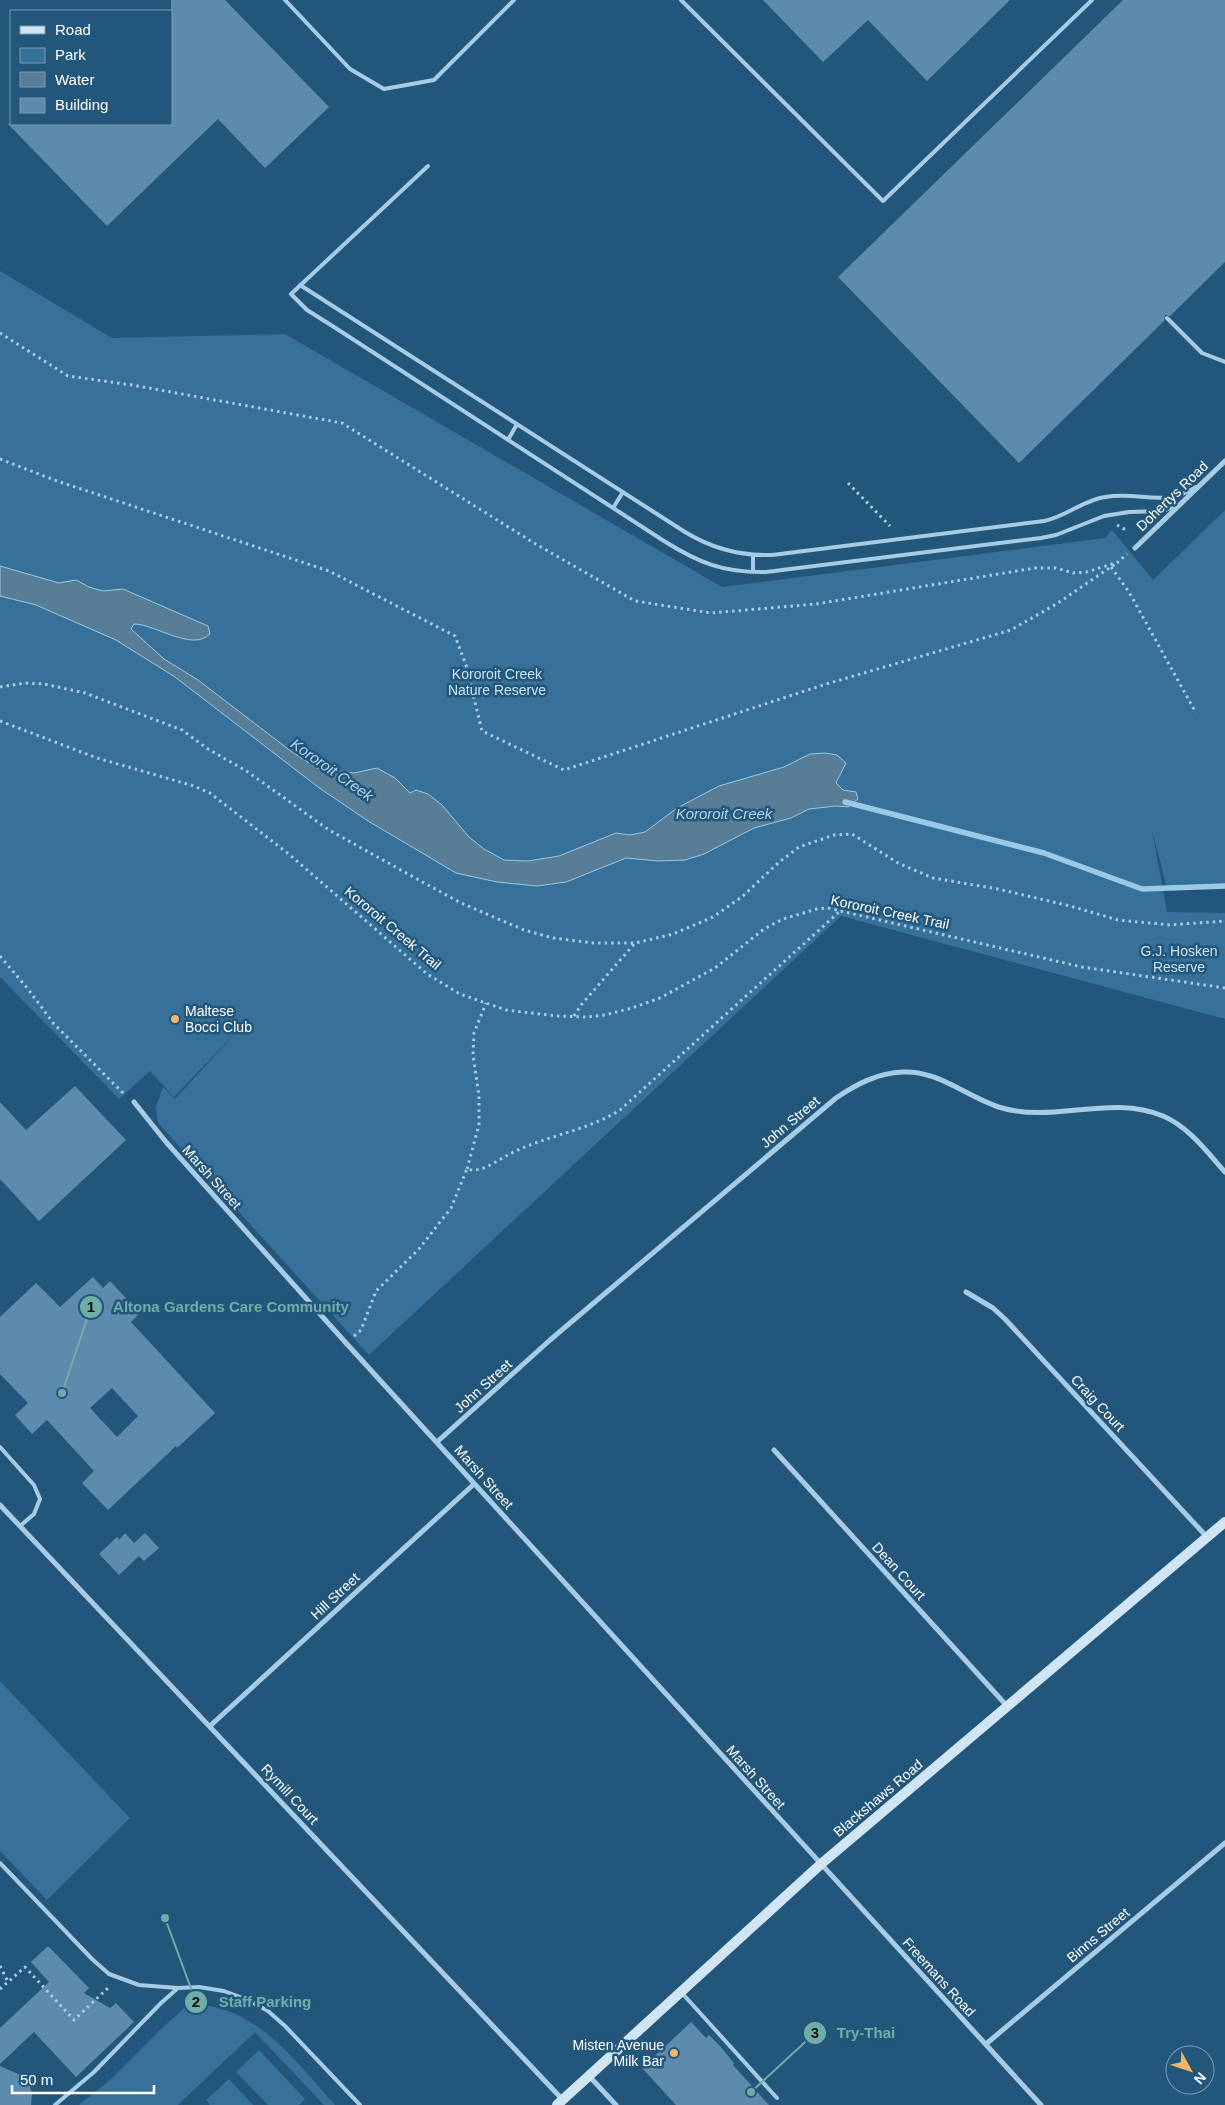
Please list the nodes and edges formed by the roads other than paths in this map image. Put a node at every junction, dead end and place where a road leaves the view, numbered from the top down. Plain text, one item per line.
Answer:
1 (285, 0) edge
2 (514, 0) edge
3 (681, 0) edge
4 (1092, 0) edge
5 (428, 166) dead end
6 (300, 285) junction
7 (1167, 318) dead end
8 (1225, 362) edge
9 (517, 424) junction
10 (508, 440) junction
11 (1225, 461) edge
12 (1202, 483) junction
13 (623, 492) junction
14 (1182, 502) junction
15 (612, 508) junction
16 (1135, 548) road end
17 (753, 555) junction
18 (753, 572) junction
19 (134, 1102) road end
20 (1225, 1172) edge
21 (966, 1292) dead end
22 (437, 1442) junction
23 (0, 1447) edge
24 (774, 1450) dead end
25 (474, 1484) junction
26 (0, 1505) edge
27 (1225, 1522) edge
28 (20, 1526) junction
29 (1207, 1538) junction
30 (1008, 1706) junction
31 (210, 1726) junction
32 (1225, 1843) edge
33 (0, 1863) edge
34 (821, 1864) junction
35 (178, 1988) junction
36 (681, 1992) junction
37 (986, 2044) junction
38 (589, 2076) junction
39 (777, 2098) dead end
40 (560, 2102) edge
41 (55, 2105) edge
42 (360, 2105) edge
43 (616, 2105) edge
44 (1041, 2105) edge

1 - 2 lane
3 - 4 lane
5 - 6 lane
6 - 9 lane
6 - 10 lane
7 - 8 lane
9 - 10 lane
9 - 13 lane
10 - 15 lane
11 - 12 street, Dohertys Road
12 - 14 street, Dohertys Road
12 - 17 lane
13 - 15 lane
13 - 17 lane
14 - 16 street, Dohertys Road
14 - 18 lane
15 - 18 lane
17 - 18 lane
19 - 22 street, Marsh Street
20 - 22 street, John Street
21 - 29 street, Craig Court
22 - 25 street, Marsh Street
23 - 28 lane
24 - 30 street, Dean Court
25 - 31 street, Hill Street
25 - 34 street, Marsh Street
26 - 28 street, Rymill Court
27 - 29 main road, Blackshaws Road
28 - 31 street, Rymill Court
29 - 30 main road, Blackshaws Road
30 - 34 main road, Blackshaws Road
31 - 40 street, Rymill Court
32 - 37 street, Binns Street
33 - 35 lane
34 - 36 main road, Blackshaws Road
34 - 37 street, Freemans Road
35 - 41 lane
35 - 42 lane
36 - 38 main road, Blackshaws Road
36 - 39 lane
37 - 44 street, Freemans Road
38 - 40 main road, Blackshaws Road
38 - 43 street

